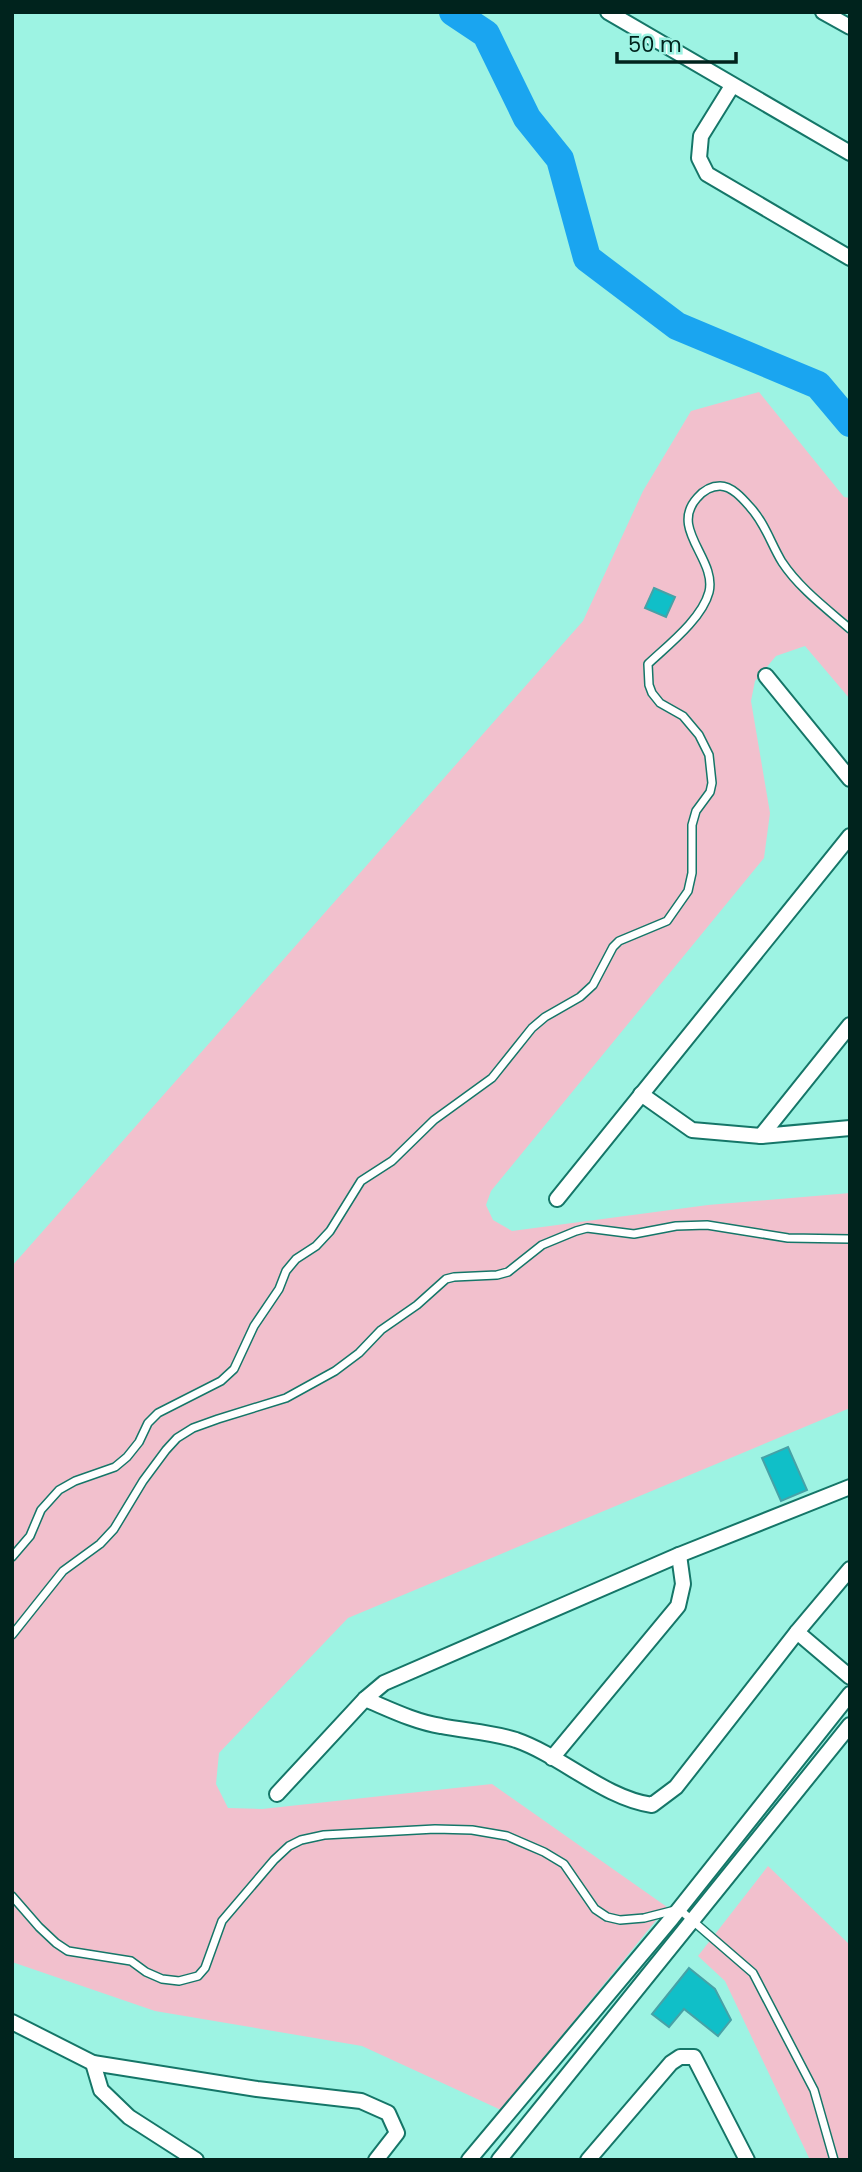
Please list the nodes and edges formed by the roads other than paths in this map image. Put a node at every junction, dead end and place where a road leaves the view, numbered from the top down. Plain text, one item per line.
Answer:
1 (608, 12) edge
2 (823, 12) edge
3 (850, 27) edge
4 (733, 86) junction
5 (850, 153) edge
6 (850, 258) edge
7 (850, 629) edge
8 (766, 676) dead end
9 (850, 779) edge
10 (850, 836) edge
11 (850, 1025) edge
12 (641, 1094) junction
13 (850, 1128) edge
14 (761, 1136) junction
15 (557, 1199) dead end
16 (850, 1239) edge
17 (850, 1487) edge
18 (679, 1555) junction
19 (12, 1557) edge
20 (850, 1569) edge
21 (797, 1632) junction
22 (12, 1634) edge
23 (850, 1677) edge
24 (850, 1694) edge
25 (365, 1699) junction
26 (850, 1724) edge
27 (552, 1758) junction
28 (277, 1794) dead end
29 (12, 1896) edge
30 (680, 1909) junction
31 (693, 1919) junction
32 (12, 2022) edge
33 (93, 2063) junction
34 (196, 2160) edge
35 (376, 2160) edge
36 (469, 2160) edge
37 (499, 2160) edge
38 (589, 2160) edge
39 (747, 2160) edge
40 (834, 2160) edge

1 - 4 street
2 - 3 street
4 - 5 street
4 - 6 street
7 - 19 lane
8 - 9 street
10 - 12 street
11 - 14 street
12 - 14 street
12 - 15 street
13 - 14 street
16 - 22 lane
17 - 18 street
18 - 25 street
18 - 27 street
20 - 21 street
21 - 23 street
21 - 27 street
24 - 30 street
25 - 27 street
25 - 28 street
26 - 31 street
29 - 30 lane
30 - 31 lane
30 - 36 street
31 - 37 street
31 - 40 lane
32 - 33 street
33 - 34 street
33 - 35 street
38 - 39 street

